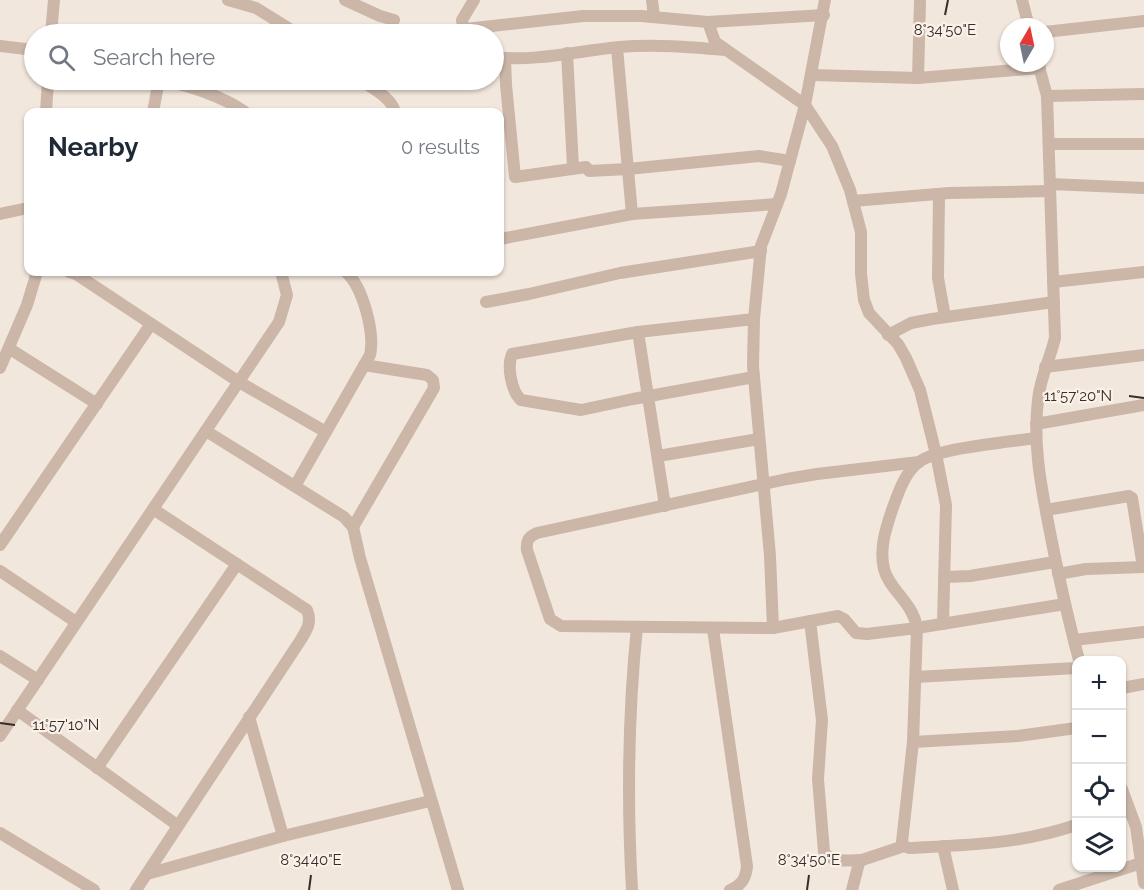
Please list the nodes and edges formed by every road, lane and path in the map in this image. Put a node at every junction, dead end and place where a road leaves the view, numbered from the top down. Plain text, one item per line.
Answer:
1 (54, 0) edge
2 (228, 0) edge
3 (345, 0) edge
4 (474, 0) edge
5 (652, 0) edge
6 (825, 0) edge
7 (920, 0) edge
8 (1022, 0) edge
9 (824, 15) junction
10 (654, 17) junction
11 (1027, 18) edge
12 (394, 20) dead end
13 (1144, 21) edge
14 (708, 22) junction
15 (52, 24) edge
16 (282, 24) edge
17 (462, 24) edge
18 (504, 28) edge
19 (1054, 31) edge
20 (0, 46) edge
21 (617, 48) junction
22 (24, 49) edge
23 (727, 51) junction
24 (567, 53) junction
25 (504, 58) edge
26 (1000, 69) edge
27 (1041, 72) edge
28 (812, 75) junction
29 (918, 78) junction
30 (504, 85) edge
31 (47, 90) edge
32 (158, 90) edge
33 (199, 90) edge
34 (375, 90) edge
35 (1144, 93) edge
36 (1047, 96) junction
37 (805, 105) junction
38 (46, 108) edge
39 (154, 108) edge
40 (239, 108) edge
41 (394, 108) edge
42 (1049, 144) junction
43 (1144, 144) edge
44 (790, 161) junction
45 (573, 167) junction
46 (628, 169) junction
47 (1050, 188) junction
48 (1144, 188) edge
49 (939, 194) junction
50 (853, 201) junction
51 (777, 204) junction
52 (24, 209) edge
53 (0, 214) edge
54 (632, 214) junction
55 (504, 238) edge
56 (761, 251) junction
57 (1144, 272) edge
58 (36, 276) edge
59 (79, 276) edge
60 (351, 276) edge
61 (283, 278) edge
62 (1053, 282) junction
63 (486, 302) dead end
64 (1054, 302) junction
65 (945, 317) junction
66 (754, 319) junction
67 (151, 324) junction
68 (638, 332) junction
69 (888, 335) junction
70 (10, 349) junction
71 (1144, 355) edge
72 (364, 365) junction
73 (1045, 367) junction
74 (0, 369) edge
75 (754, 377) junction
76 (239, 382) junction
77 (649, 396) junction
78 (97, 404) junction
79 (1144, 405) edge
80 (1036, 424) junction
81 (206, 431) junction
82 (326, 432) junction
83 (1036, 438) junction
84 (759, 439) junction
85 (936, 454) junction
86 (658, 456) junction
87 (919, 462) junction
88 (763, 485) junction
89 (295, 486) junction
90 (665, 506) junction
91 (1139, 508) edge
92 (153, 509) junction
93 (1046, 510) junction
94 (353, 527) junction
95 (0, 545) edge
96 (237, 564) junction
97 (1144, 567) edge
98 (1057, 568) junction
99 (0, 571) edge
100 (945, 577) junction
101 (1065, 603) junction
102 (810, 621) junction
103 (76, 622) junction
104 (943, 624) junction
105 (637, 627) junction
106 (773, 628) junction
107 (917, 628) junction
108 (714, 629) junction
109 (1144, 632) edge
110 (1074, 640) junction
111 (0, 656) edge
112 (1078, 656) edge
113 (1072, 668) edge
114 (916, 677) junction
115 (38, 680) junction
116 (1144, 684) edge
117 (1126, 687) edge
118 (17, 710) junction
119 (249, 717) junction
120 (1072, 729) edge
121 (0, 736) edge
122 (913, 742) junction
123 (97, 768) junction
124 (430, 801) junction
125 (1126, 811) edge
126 (177, 825) junction
127 (1072, 826) edge
128 (0, 833) edge
129 (283, 836) junction
130 (904, 846) junction
131 (943, 846) junction
132 (862, 860) junction
133 (1141, 863) junction
134 (147, 874) junction
135 (1144, 883) edge
136 (94, 890) edge
137 (136, 890) edge
138 (458, 890) edge
139 (632, 890) edge
140 (730, 890) edge
141 (852, 890) edge
142 (953, 890) edge
143 (1059, 890) edge

1 - 15 street
2 - 16 street
3 - 12 street
4 - 17 street
5 - 10 street
6 - 9 street
7 - 29 street
8 - 11 street
9 - 14 street
9 - 28 street
10 - 14 street
10 - 18 street
13 - 19 street
14 - 23 street
20 - 22 street
21 - 23 street
21 - 24 street
21 - 46 street
23 - 37 street
24 - 25 street
24 - 45 street
26 - 29 street
27 - 36 street
28 - 29 street
28 - 37 street
30 - 45 street
31 - 38 street
32 - 39 street
33 - 40 street
34 - 41 street
35 - 36 street
36 - 42 street
37 - 44 street
37 - 50 street
42 - 43 street
42 - 47 street
44 - 46 street
44 - 51 street
45 - 46 street
46 - 54 street
47 - 48 street
47 - 49 street
47 - 62 street
49 - 50 street
49 - 65 street
50 - 69 street
51 - 54 street
51 - 56 street
52 - 53 street
54 - 55 street
56 - 63 street
56 - 66 street
57 - 62 street
58 - 70 street
59 - 67 street
60 - 72 street
61 - 76 street
62 - 64 street
64 - 65 street
64 - 73 street
65 - 69 street
66 - 68 street
66 - 75 street
67 - 76 street
67 - 78 street
68 - 77 street
68 - 77 street
69 - 85 street
70 - 74 street
70 - 78 street
71 - 73 street
72 - 82 street
72 - 94 street
73 - 80 street
75 - 77 street
75 - 84 street
76 - 81 street
76 - 82 street
77 - 86 street
78 - 95 street
79 - 80 street
80 - 83 street
81 - 89 street
81 - 92 street
82 - 89 street
83 - 85 street
83 - 93 street
84 - 86 street
84 - 88 street
85 - 87 street
85 - 100 street
86 - 90 street
87 - 88 street
87 - 107 street
88 - 90 street
88 - 106 street
89 - 94 street
90 - 105 street
91 - 93 street
91 - 97 street
92 - 96 street
92 - 103 street
93 - 98 street
94 - 124 street
96 - 119 street
96 - 123 street
97 - 98 street
98 - 100 street
98 - 101 street
99 - 103 street
100 - 104 street
101 - 104 street
101 - 110 street
102 - 106 street
102 - 107 street
102 - 132 street
103 - 115 street
104 - 107 street
105 - 108 street
105 - 139 street
106 - 108 street
107 - 114 street
108 - 140 street
109 - 110 street
110 - 112 street
111 - 115 street
113 - 114 street
114 - 122 street
115 - 118 street
116 - 117 street
118 - 121 street
118 - 123 street
119 - 126 street
119 - 129 street
120 - 122 street
122 - 130 street
123 - 126 street
124 - 129 street
124 - 138 street
125 - 133 street
126 - 134 street
127 - 131 street
128 - 136 street
129 - 134 street
130 - 131 street
130 - 132 street
131 - 142 street
132 - 141 street
133 - 135 street
133 - 143 street
134 - 137 street

